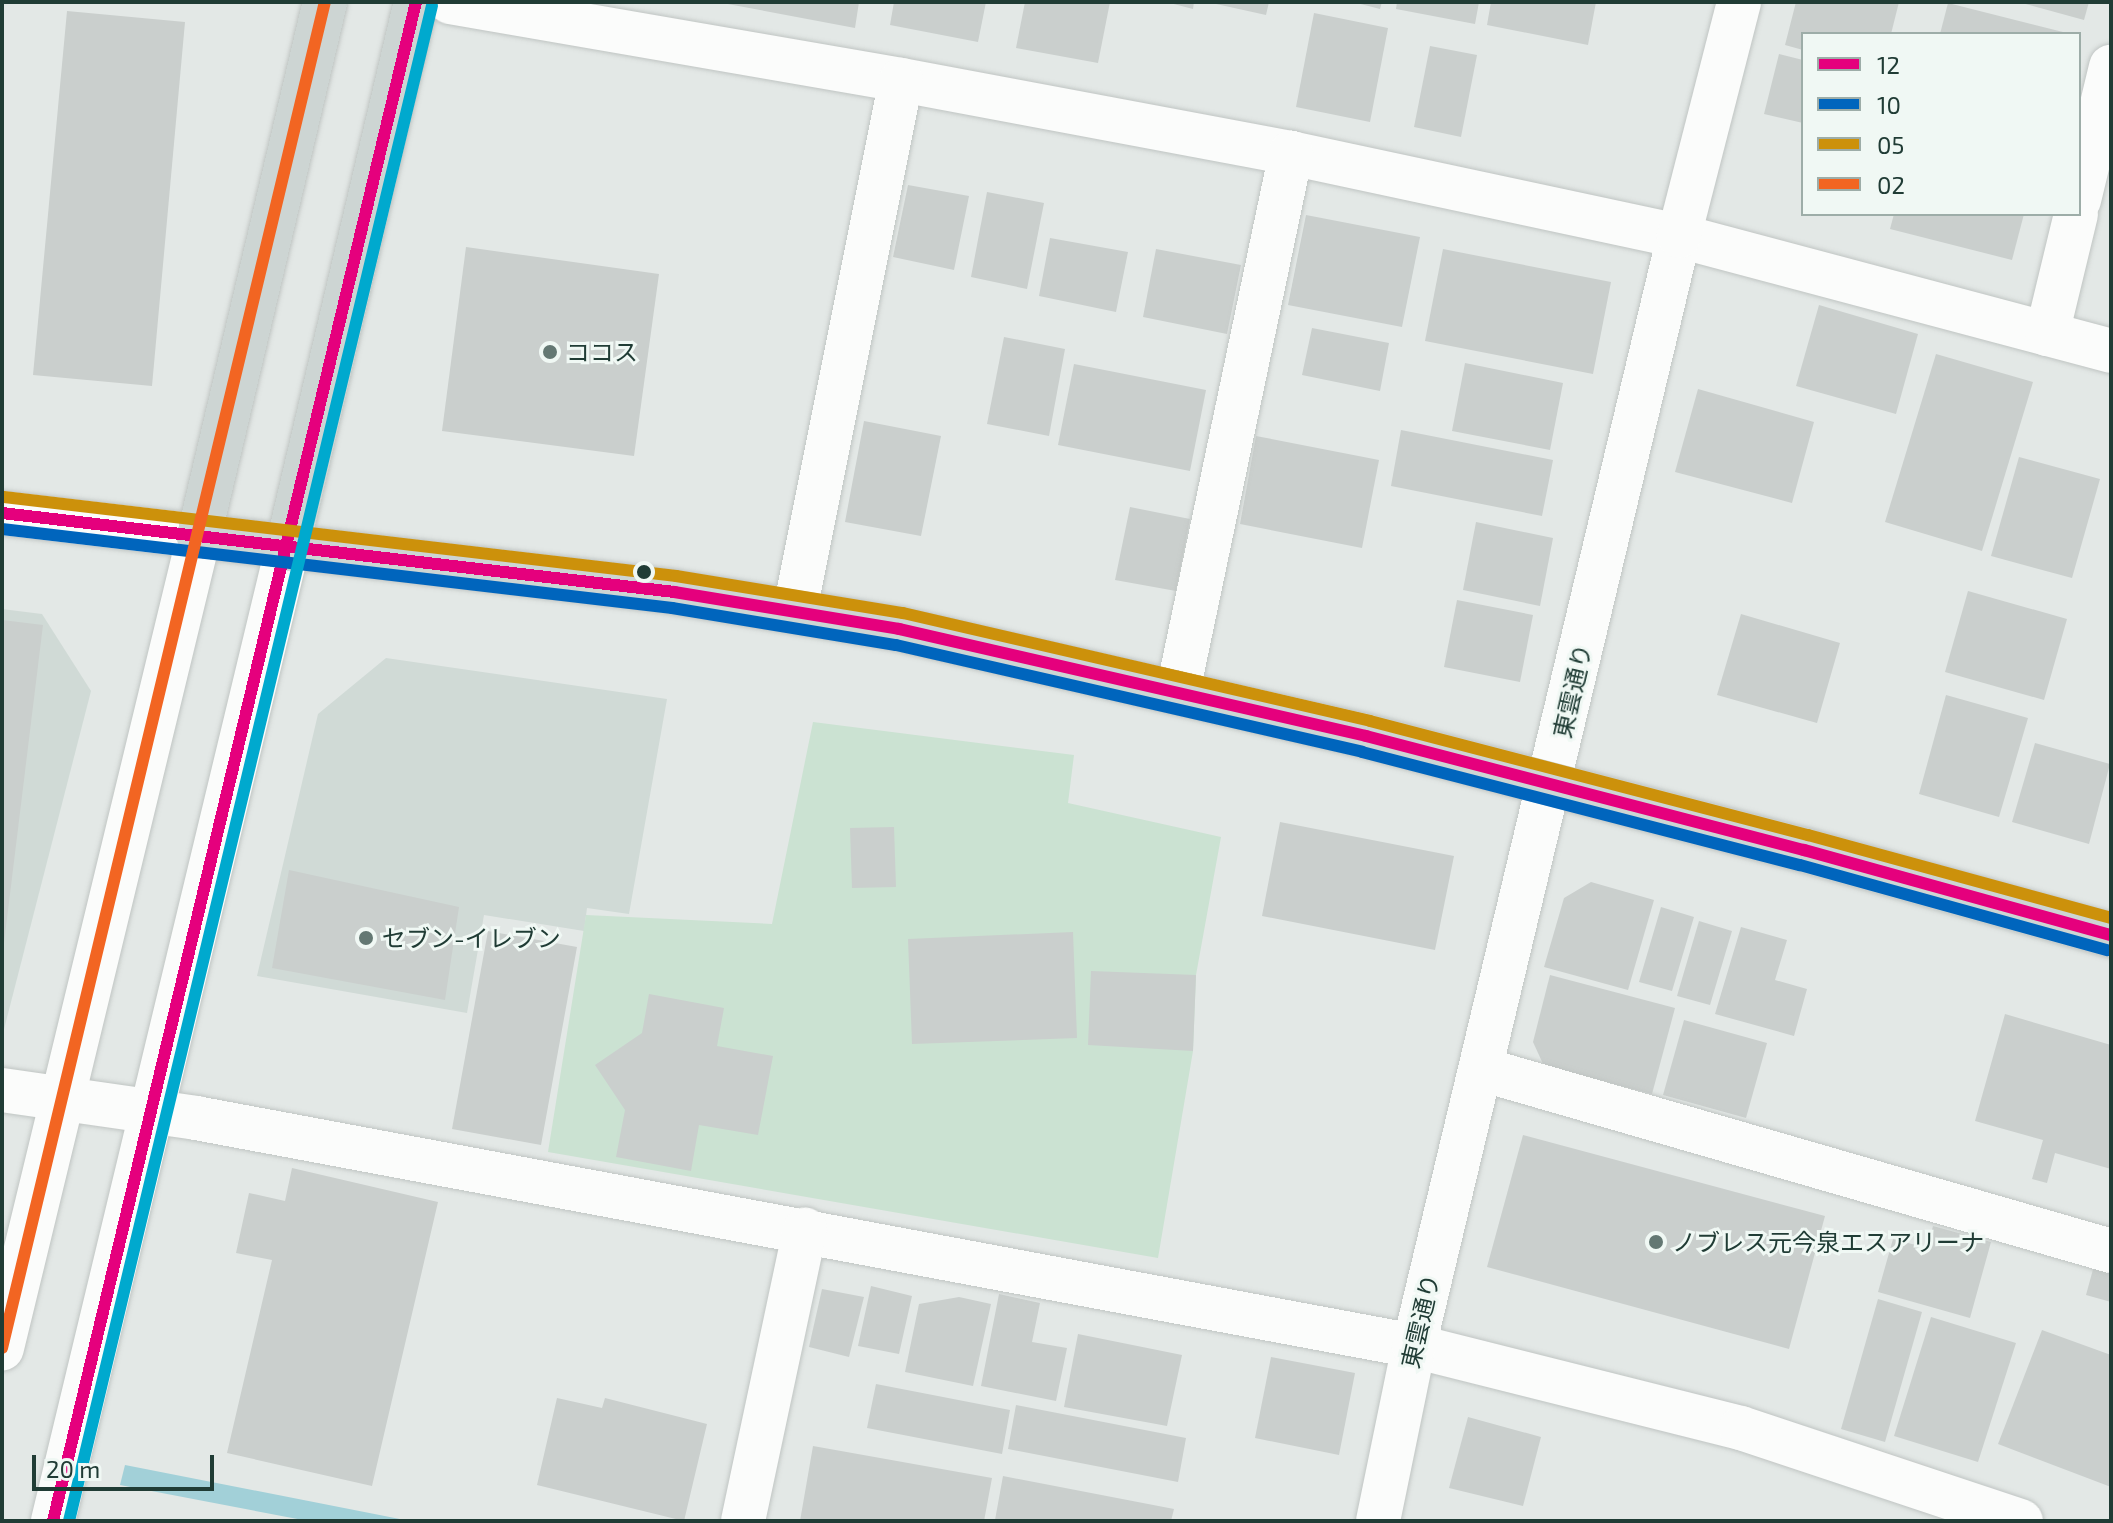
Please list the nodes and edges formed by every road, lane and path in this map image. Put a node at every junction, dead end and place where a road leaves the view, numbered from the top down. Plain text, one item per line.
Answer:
1 (325, 2) edge
2 (416, 2) edge
3 (450, 2) edge
4 (1739, 2) edge
5 (2111, 67) edge
6 (901, 80) junction
7 (1291, 153) junction
8 (2081, 192) edge
9 (2076, 216) edge
10 (1679, 236) junction
11 (2047, 334) junction
12 (2111, 351) edge
13 (2, 513) edge
14 (199, 536) junction
15 (287, 549) junction
16 (795, 610) junction
17 (1178, 691) junction
18 (1550, 784) junction
19 (2111, 935) edge
20 (1481, 1069) junction
21 (2, 1090) edge
22 (62, 1098) junction
23 (152, 1111) junction
24 (805, 1230) junction
25 (2111, 1251) edge
26 (1414, 1346) junction
27 (2, 1348) edge
28 (53, 1521) edge
29 (743, 1521) edge
30 (1378, 1521) edge
31 (2021, 1521) edge

1 - 14 main road
2 - 15 main road
3 - 6 street
4 - 10 street, 東雲通り
5 - 8 street
6 - 7 street
6 - 16 street
7 - 10 street
7 - 17 street
9 - 11 street
10 - 11 street
10 - 18 street, 東雲通り
11 - 12 street
13 - 14 street
14 - 15 main road
14 - 22 street
15 - 16 main road
15 - 23 street
16 - 17 main road
17 - 18 main road
18 - 19 main road
18 - 20 street, 東雲通り
20 - 25 street
20 - 26 street, 東雲通り
21 - 22 street
22 - 23 street
22 - 27 street
23 - 24 street
23 - 28 street
24 - 26 street
24 - 29 street
26 - 30 street, 東雲通り
26 - 31 street

